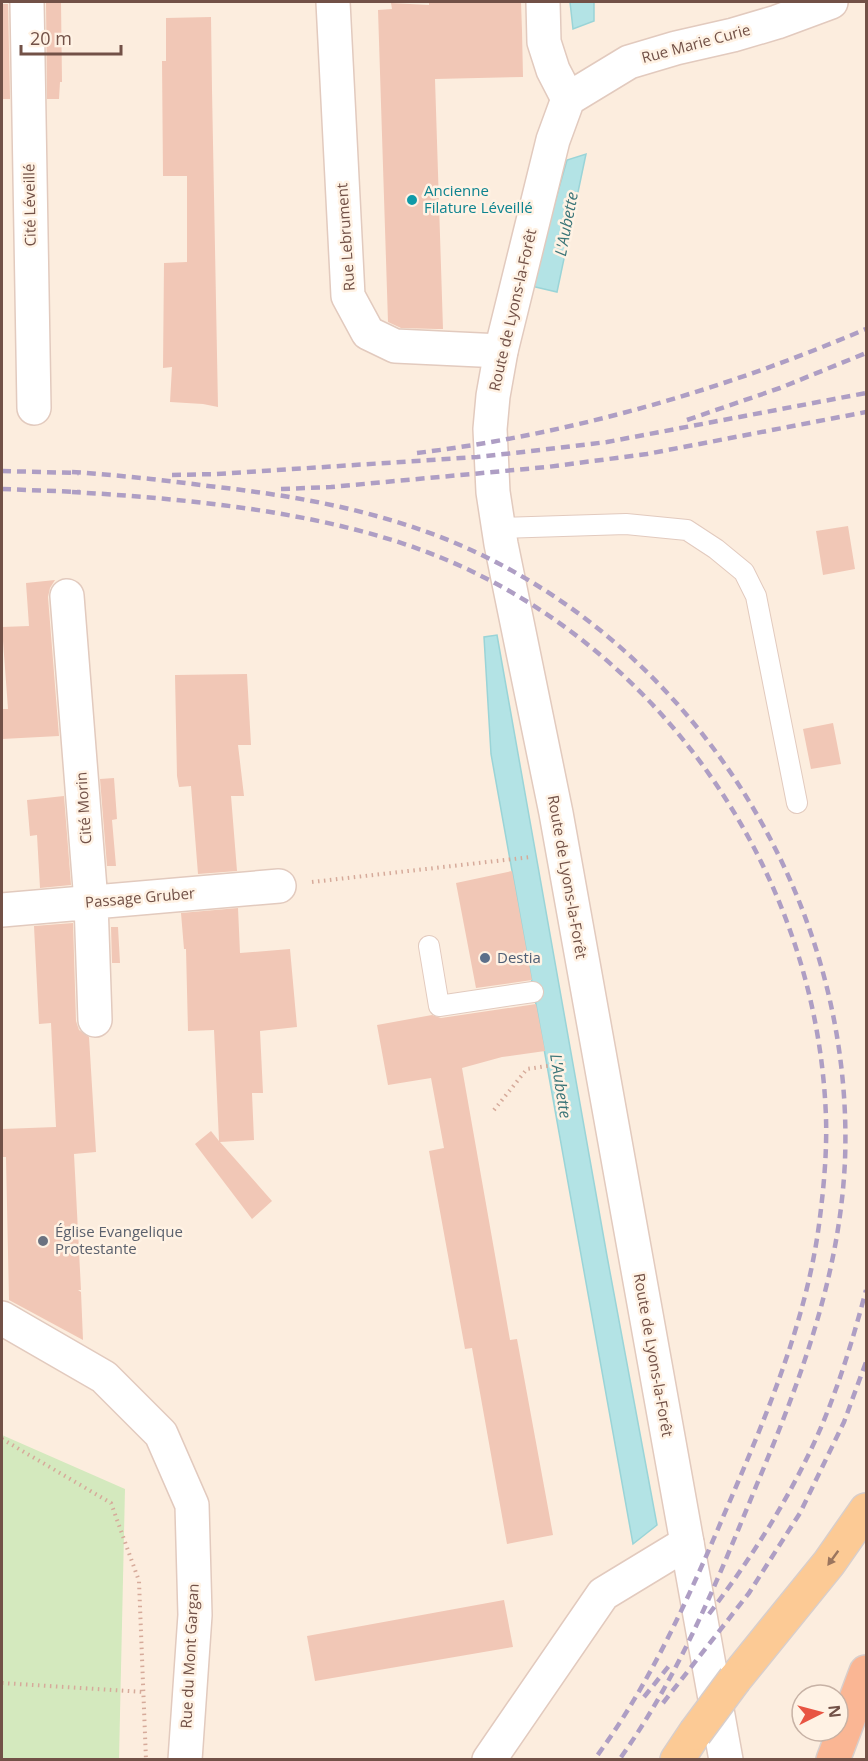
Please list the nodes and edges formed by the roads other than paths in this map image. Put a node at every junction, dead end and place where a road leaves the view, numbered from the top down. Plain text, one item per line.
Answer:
1 (27, 2) edge
2 (333, 2) edge
3 (543, 2) edge
4 (831, 2) edge
5 (568, 99) junction
6 (501, 351) junction
7 (34, 408) dead end
8 (499, 528) junction
9 (68, 596) dead end
10 (797, 803) dead end
11 (279, 886) road end
12 (91, 902) junction
13 (2, 910) edge
14 (429, 946) dead end
15 (533, 992) dead end
16 (95, 1020) dead end
17 (2, 1318) edge
18 (867, 1510) edge
19 (687, 1543) junction
20 (867, 1672) edge
21 (185, 1760) edge
22 (489, 1760) edge
23 (677, 1760) edge
24 (726, 1760) edge
25 (833, 1760) edge

1 - 7 street, Cité Léveillé
2 - 6 street, Rue Lebrument
3 - 5 street
4 - 5 street, Rue Marie Curie
5 - 6 street, Route de Lyons-la-Forêt
6 - 8 street, Route de Lyons-la-Forêt
8 - 10 lane
8 - 19 street, Route de Lyons-la-Forêt
9 - 12 street, Cité Morin
11 - 12 street, Passage Gruber
12 - 13 street, Passage Gruber
12 - 16 street, Cité Morin
14 - 15 lane
17 - 21 street, Rue du Mont Gargan
18 -> 23 main road, bridge
19 - 22 street
19 - 24 street, Route de Lyons-la-Forêt
20 - 25 highway

